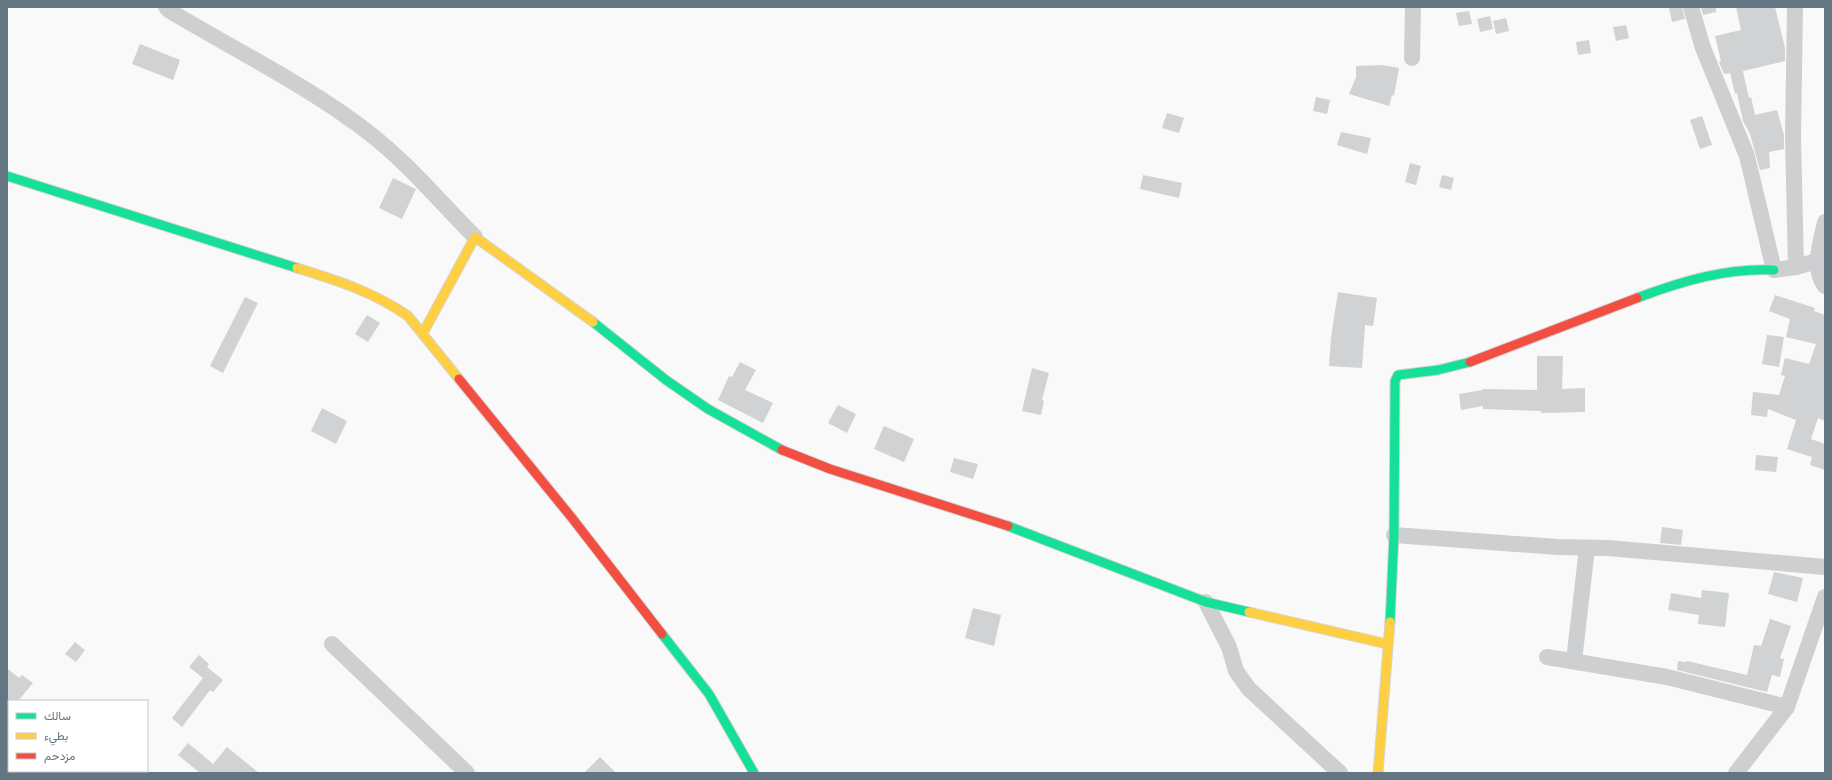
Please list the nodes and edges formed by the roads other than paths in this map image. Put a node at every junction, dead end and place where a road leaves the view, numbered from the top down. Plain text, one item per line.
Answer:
1 (166, 7) edge
2 (1413, 7) edge
3 (1691, 7) edge
4 (1795, 7) edge
5 (1412, 58) dead end
6 (7, 176) edge
7 (1825, 222) edge
8 (475, 237) junction
9 (1817, 261) junction
10 (1796, 267) junction
11 (1774, 270) junction
12 (1825, 286) edge
13 (424, 333) junction
14 (1394, 535) junction
15 (1587, 548) junction
16 (1825, 567) edge
17 (1825, 596) edge
18 (1206, 602) junction
19 (332, 644) dead end
20 (1387, 644) junction
21 (1547, 657) dead end
22 (1574, 662) junction
23 (1787, 707) junction
24 (467, 773) edge
25 (754, 773) edge
26 (1340, 773) edge
27 (1378, 773) edge
28 (1736, 773) edge

1 - 8 street
2 - 5 street
3 - 11 street
4 - 10 street
6 - 13 street
7 - 9 street
8 - 13 street
8 - 18 street
9 - 10 street
9 - 12 street
10 - 11 street
11 - 14 street
13 - 25 street
14 - 15 street
14 - 20 street
15 - 16 street
15 - 22 street
17 - 23 street
18 - 20 street
18 - 26 street
19 - 24 street
20 - 27 street
21 - 22 street
22 - 23 street
23 - 28 street

